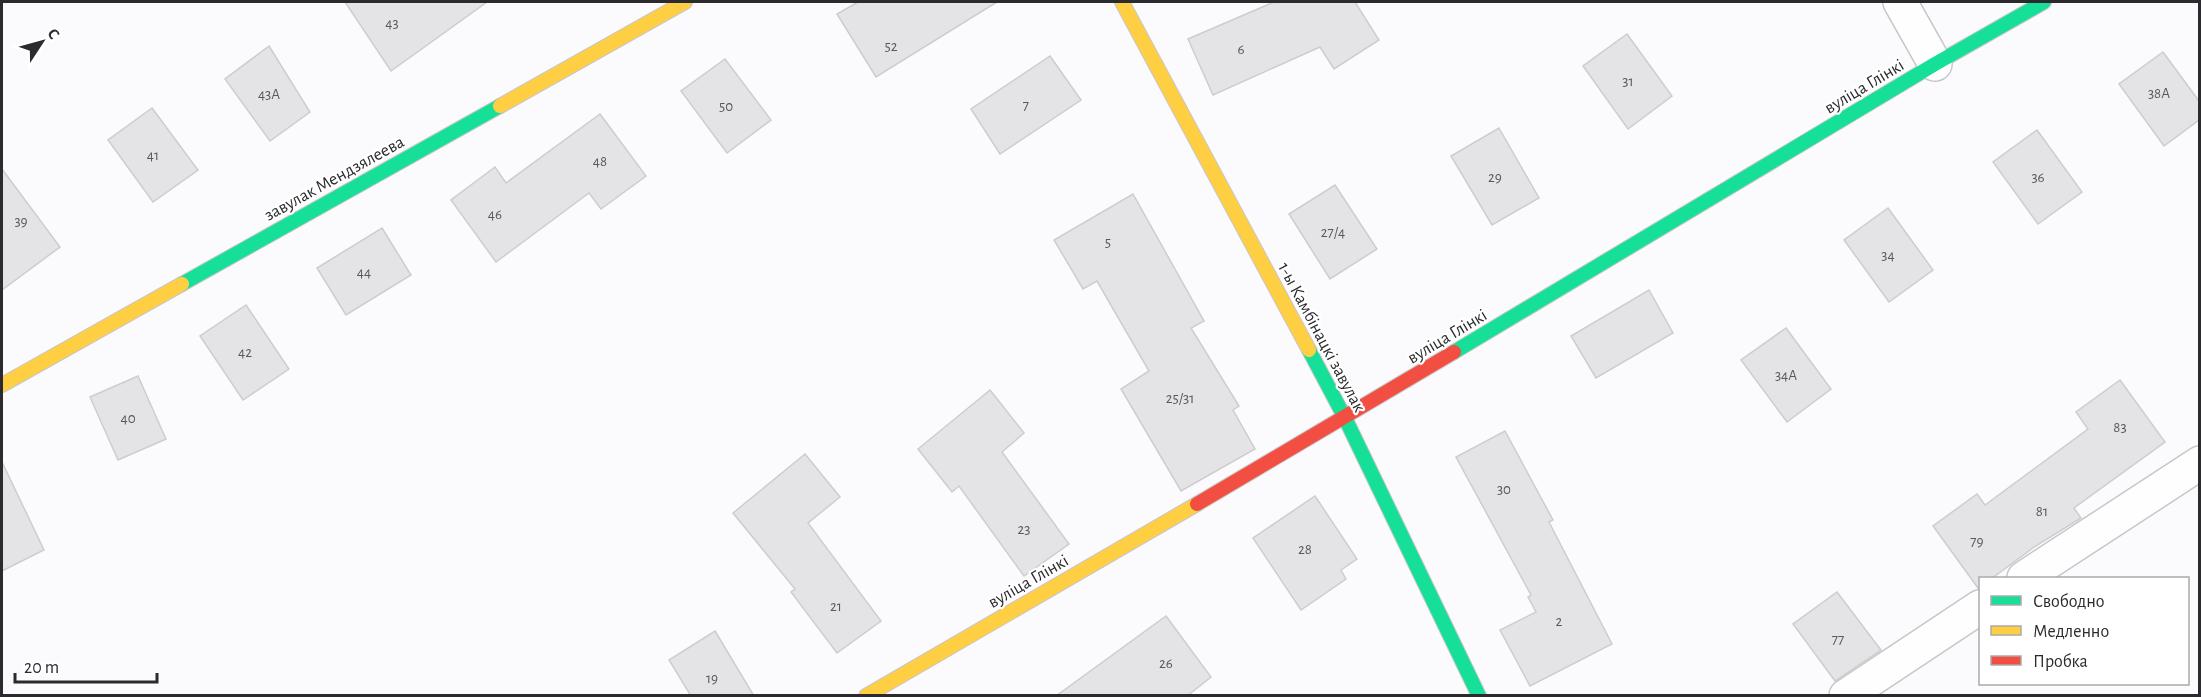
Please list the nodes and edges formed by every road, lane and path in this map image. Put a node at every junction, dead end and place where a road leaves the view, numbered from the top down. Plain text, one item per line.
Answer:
1 (685, 2) edge
2 (1122, 2) edge
3 (1900, 2) edge
4 (2044, 2) edge
5 (1935, 64) junction
6 (2, 386) edge
7 (1345, 418) junction
8 (2199, 463) edge
9 (2027, 577) edge
10 (1979, 608) edge
11 (866, 696) edge
12 (1479, 696) edge
13 (1846, 696) edge

1 - 6 street, завулак Мендзялеева
2 - 7 street, 1-ы Камбінацкі завулак
3 - 5 street
4 - 5 street, вуліца Глінкі
5 - 7 street, вуліца Глінкі
7 - 11 street, вуліца Глінкі
7 - 12 street, 1-ы Камбінацкі завулак
8 - 9 street
10 - 13 street

